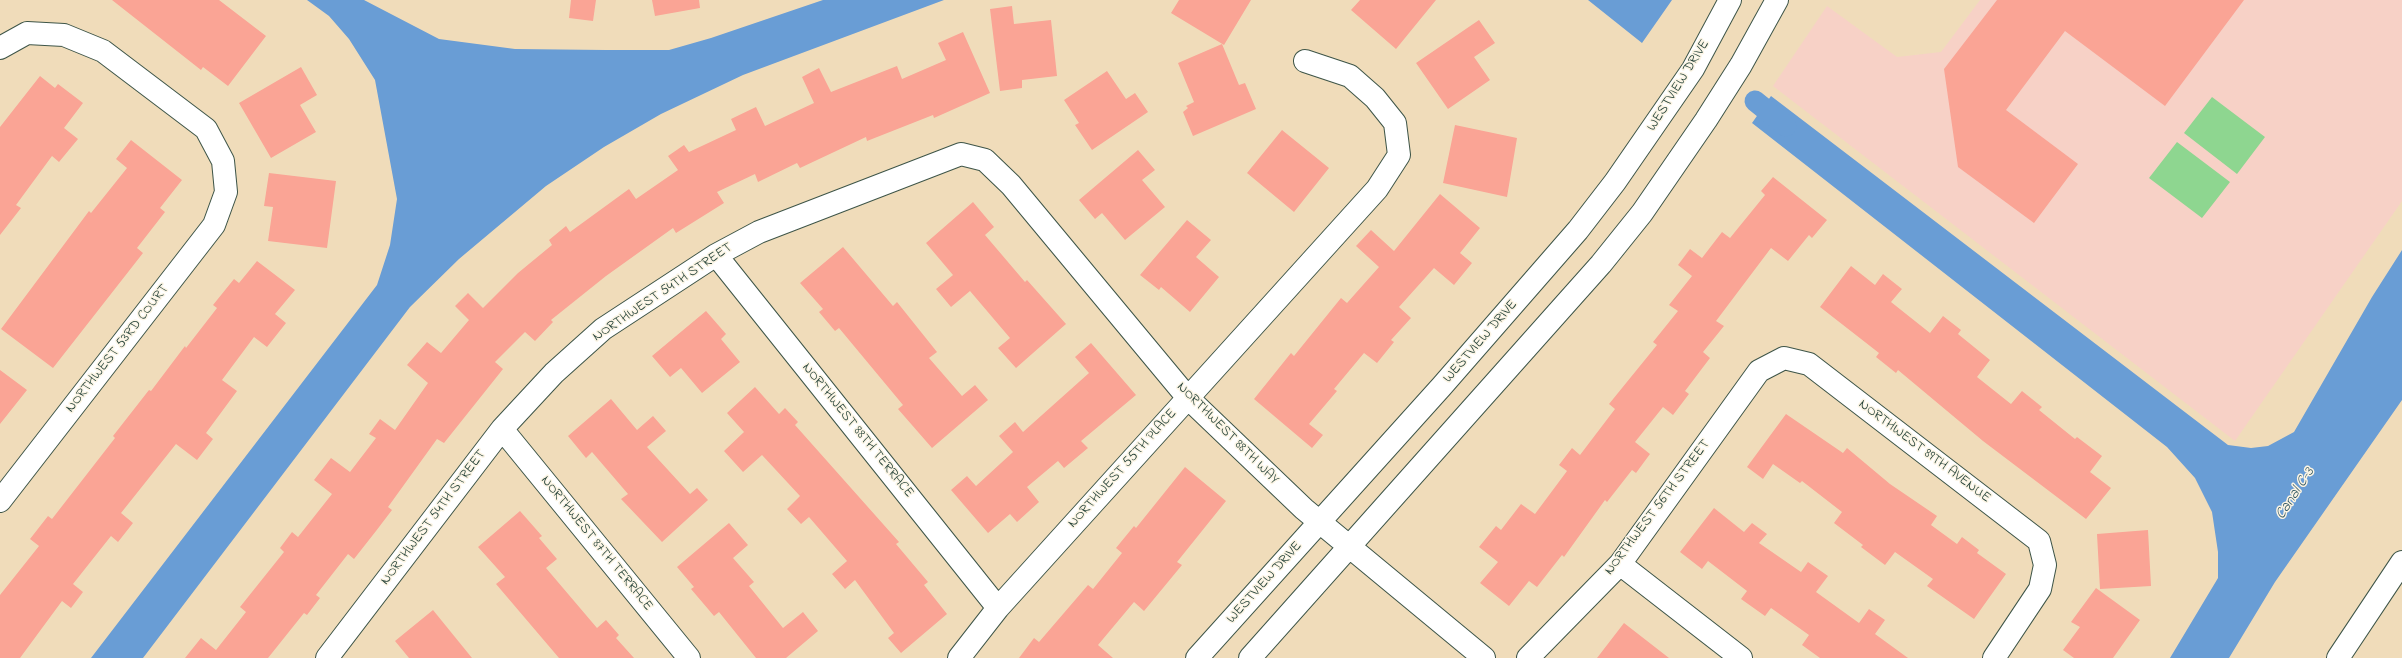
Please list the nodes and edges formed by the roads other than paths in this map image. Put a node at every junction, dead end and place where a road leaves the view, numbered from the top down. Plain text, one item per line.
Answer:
1 (1730, 0) edge
2 (1777, 0) edge
3 (0, 48) edge
4 (1305, 61) dead end
5 (985, 160) joint
6 (716, 255) junction
7 (1784, 358) joint
8 (1188, 398) junction
9 (502, 429) junction
10 (0, 501) edge
11 (1320, 522) junction
12 (1350, 547) junction
13 (2402, 562) edge
14 (1620, 564) junction
15 (998, 608) junction
16 (333, 655) edge
17 (689, 658) edge
18 (959, 658) edge
19 (1197, 658) edge
20 (1250, 658) edge
21 (1484, 658) edge
22 (1528, 658) edge
23 (1741, 658) edge
24 (1994, 658) edge
25 (2338, 658) edge

1 - 11 main road, WESTVIEW DRIVE
2 - 12 main road
3 - 10 main road, NORTHWEST 53RD COURT
4 - 8 main road, NORTHWEST 55TH PLACE
5 - 6 main road, NORTHWEST 54TH STREET
5 - 8 main road, NORTHWEST 88TH WAY
6 - 9 main road, NORTHWEST 54TH STREET
6 - 15 main road, NORTHWEST 88TH TERRACE
7 - 14 main road, NORTHWEST 56TH STREET
7 - 24 main road, NORTHWEST 89TH AVENUE
8 - 11 main road, NORTHWEST 88TH WAY
8 - 15 main road, NORTHWEST 55TH PLACE
9 - 16 main road, NORTHWEST 54TH STREET
9 - 17 main road, NORTHWEST 87TH TERRACE
11 - 12 main road, NORTHWEST 88TH WAY
11 - 19 main road, WESTVIEW DRIVE
12 - 20 main road
12 - 21 main road, NORTHWEST 88TH WAY
13 - 25 main road
14 - 22 main road, NORTHWEST 56TH STREET
14 - 23 main road
15 - 18 main road, NORTHWEST 55TH PLACE

